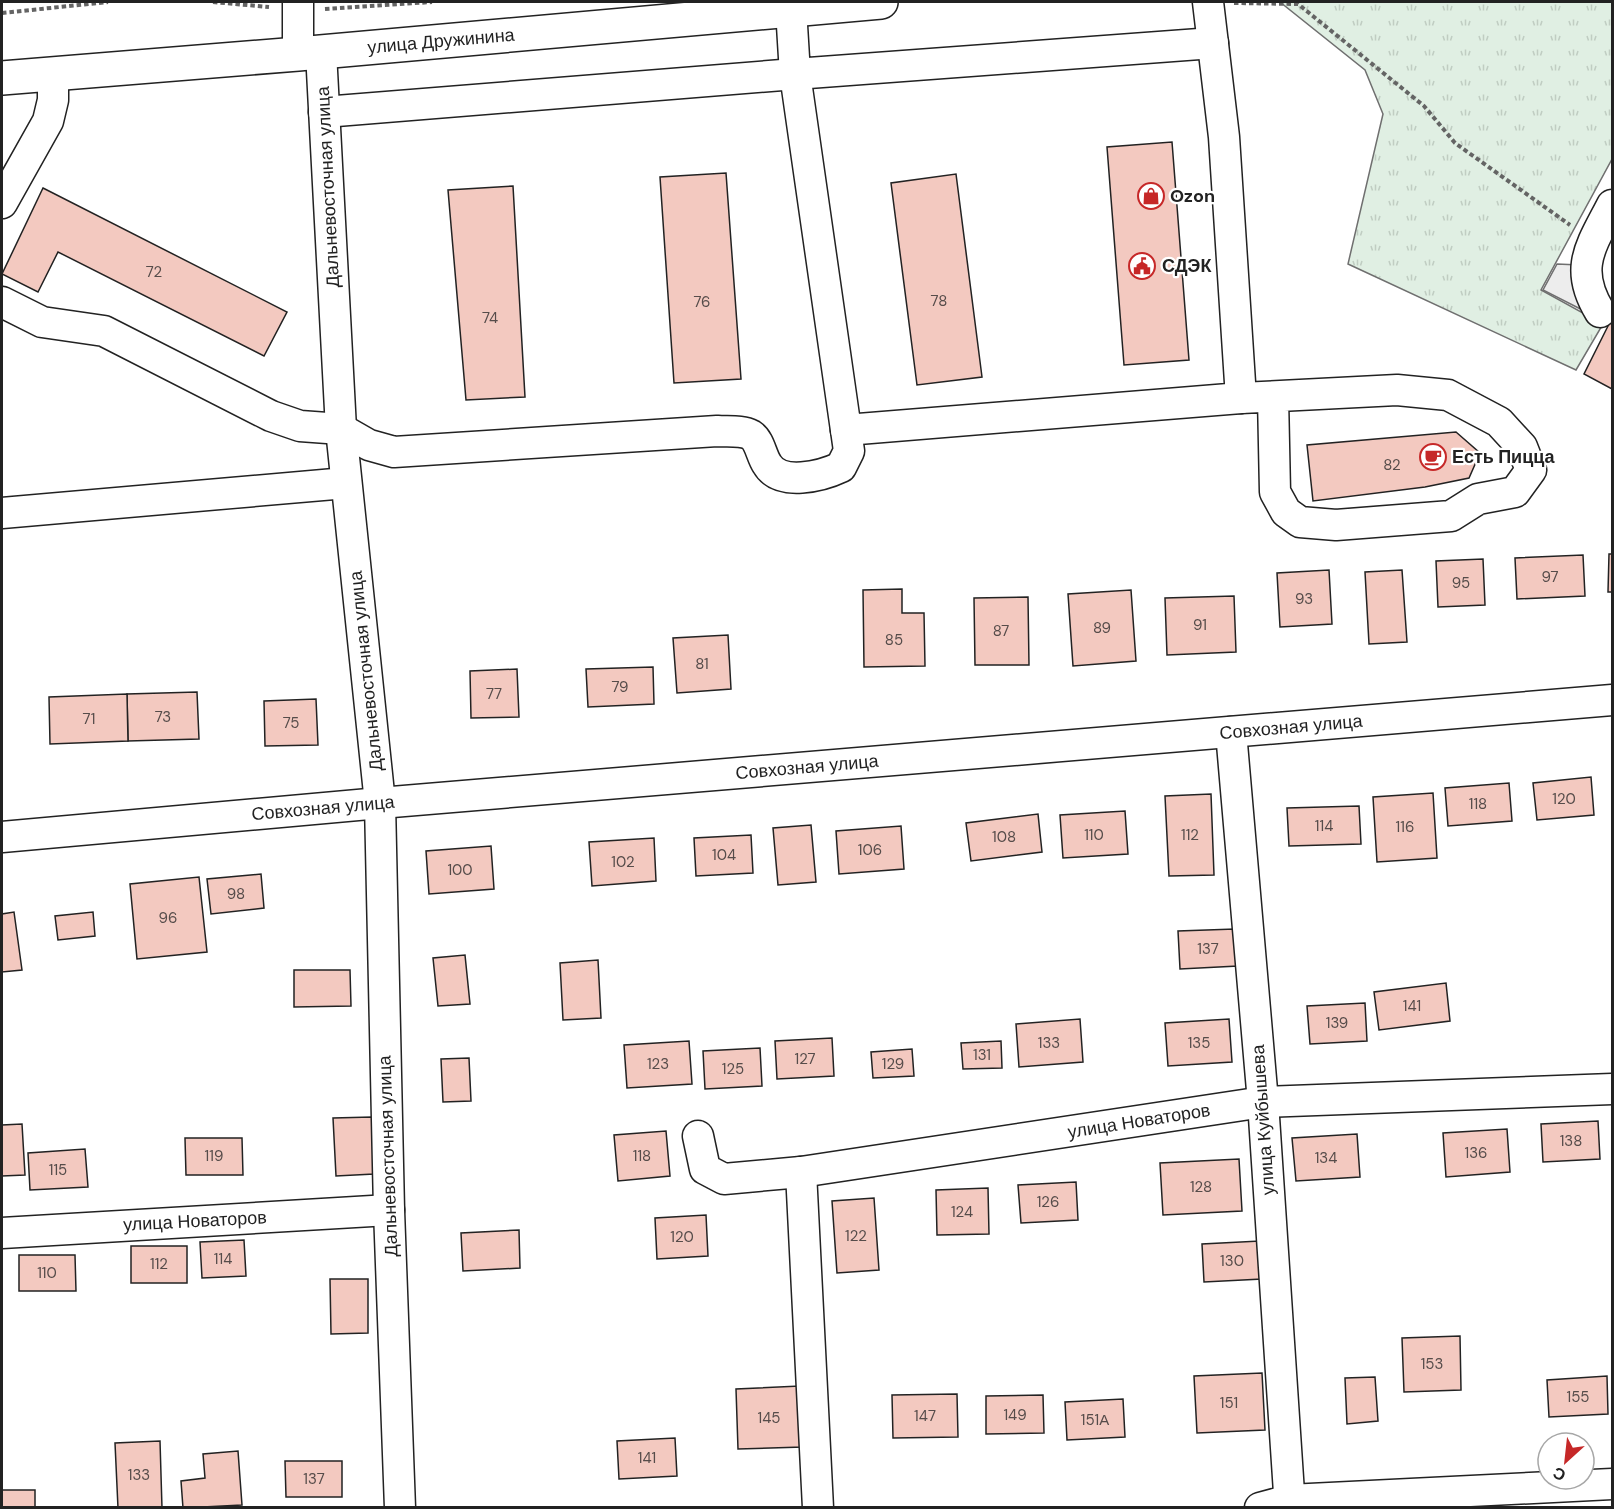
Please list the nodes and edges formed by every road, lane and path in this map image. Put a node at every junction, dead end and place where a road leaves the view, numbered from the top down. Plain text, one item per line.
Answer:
1 (108, 2) edge
2 (298, 2) edge
3 (881, 2) edge
4 (1208, 2) edge
5 (790, 9) junction
6 (2, 13) edge
7 (1213, 43) junction
8 (310, 53) junction
9 (53, 74) junction
10 (795, 74) junction
11 (2, 78) edge
12 (324, 112) junction
13 (2, 203) edge
14 (1612, 205) edge
15 (1593, 242) junction
16 (2, 302) edge
17 (1600, 312) dead end
18 (1274, 397) junction
19 (1241, 398) junction
20 (341, 429) junction
21 (846, 430) junction
22 (346, 483) junction
23 (2, 513) edge
24 (1612, 700) edge
25 (1231, 732) junction
26 (380, 803) junction
27 (2, 837) edge
28 (1612, 1089) edge
29 (1263, 1102) junction
30 (698, 1136) dead end
31 (801, 1172) junction
32 (388, 1210) junction
33 (2, 1233) edge
34 (1612, 1484) edge
35 (1289, 1504) edge
36 (400, 1508) edge
37 (818, 1508) edge
38 (1260, 1508) edge

1 - 6 path
2 - 8 street, Дальневосточная улица
3 - 5 main road, улица Дружинина
4 - 7 street
4 - 15 path
5 - 8 main road, улица Дружинина
5 - 10 street
7 - 10 street
7 - 19 street
8 - 9 main road, улица Дружинина
8 - 12 street, Дальневосточная улица
9 - 11 main road, улица Дружинина
9 - 13 street
10 - 12 street
10 - 21 street
12 - 20 street, Дальневосточная улица
14 - 15 street
15 - 17 street
16 - 20 street
18 - 18 street
18 - 19 street
19 - 21 street
20 - 21 street
20 - 22 street, Дальневосточная улица
22 - 23 street
22 - 26 street, Дальневосточная улица
24 - 25 street, Совхозная улица
25 - 26 street, Совхозная улица
25 - 29 street, улица Куйбышева
26 - 27 street, Совхозная улица
26 - 32 street, Дальневосточная улица
28 - 29 street, улица Новаторов
29 - 31 street, улица Новаторов
29 - 35 street, улица Куйбышева
30 - 31 street, улица Новаторов
31 - 37 street
32 - 33 street, улица Новаторов
32 - 36 street, Дальневосточная улица
34 - 35 street
35 - 38 street

